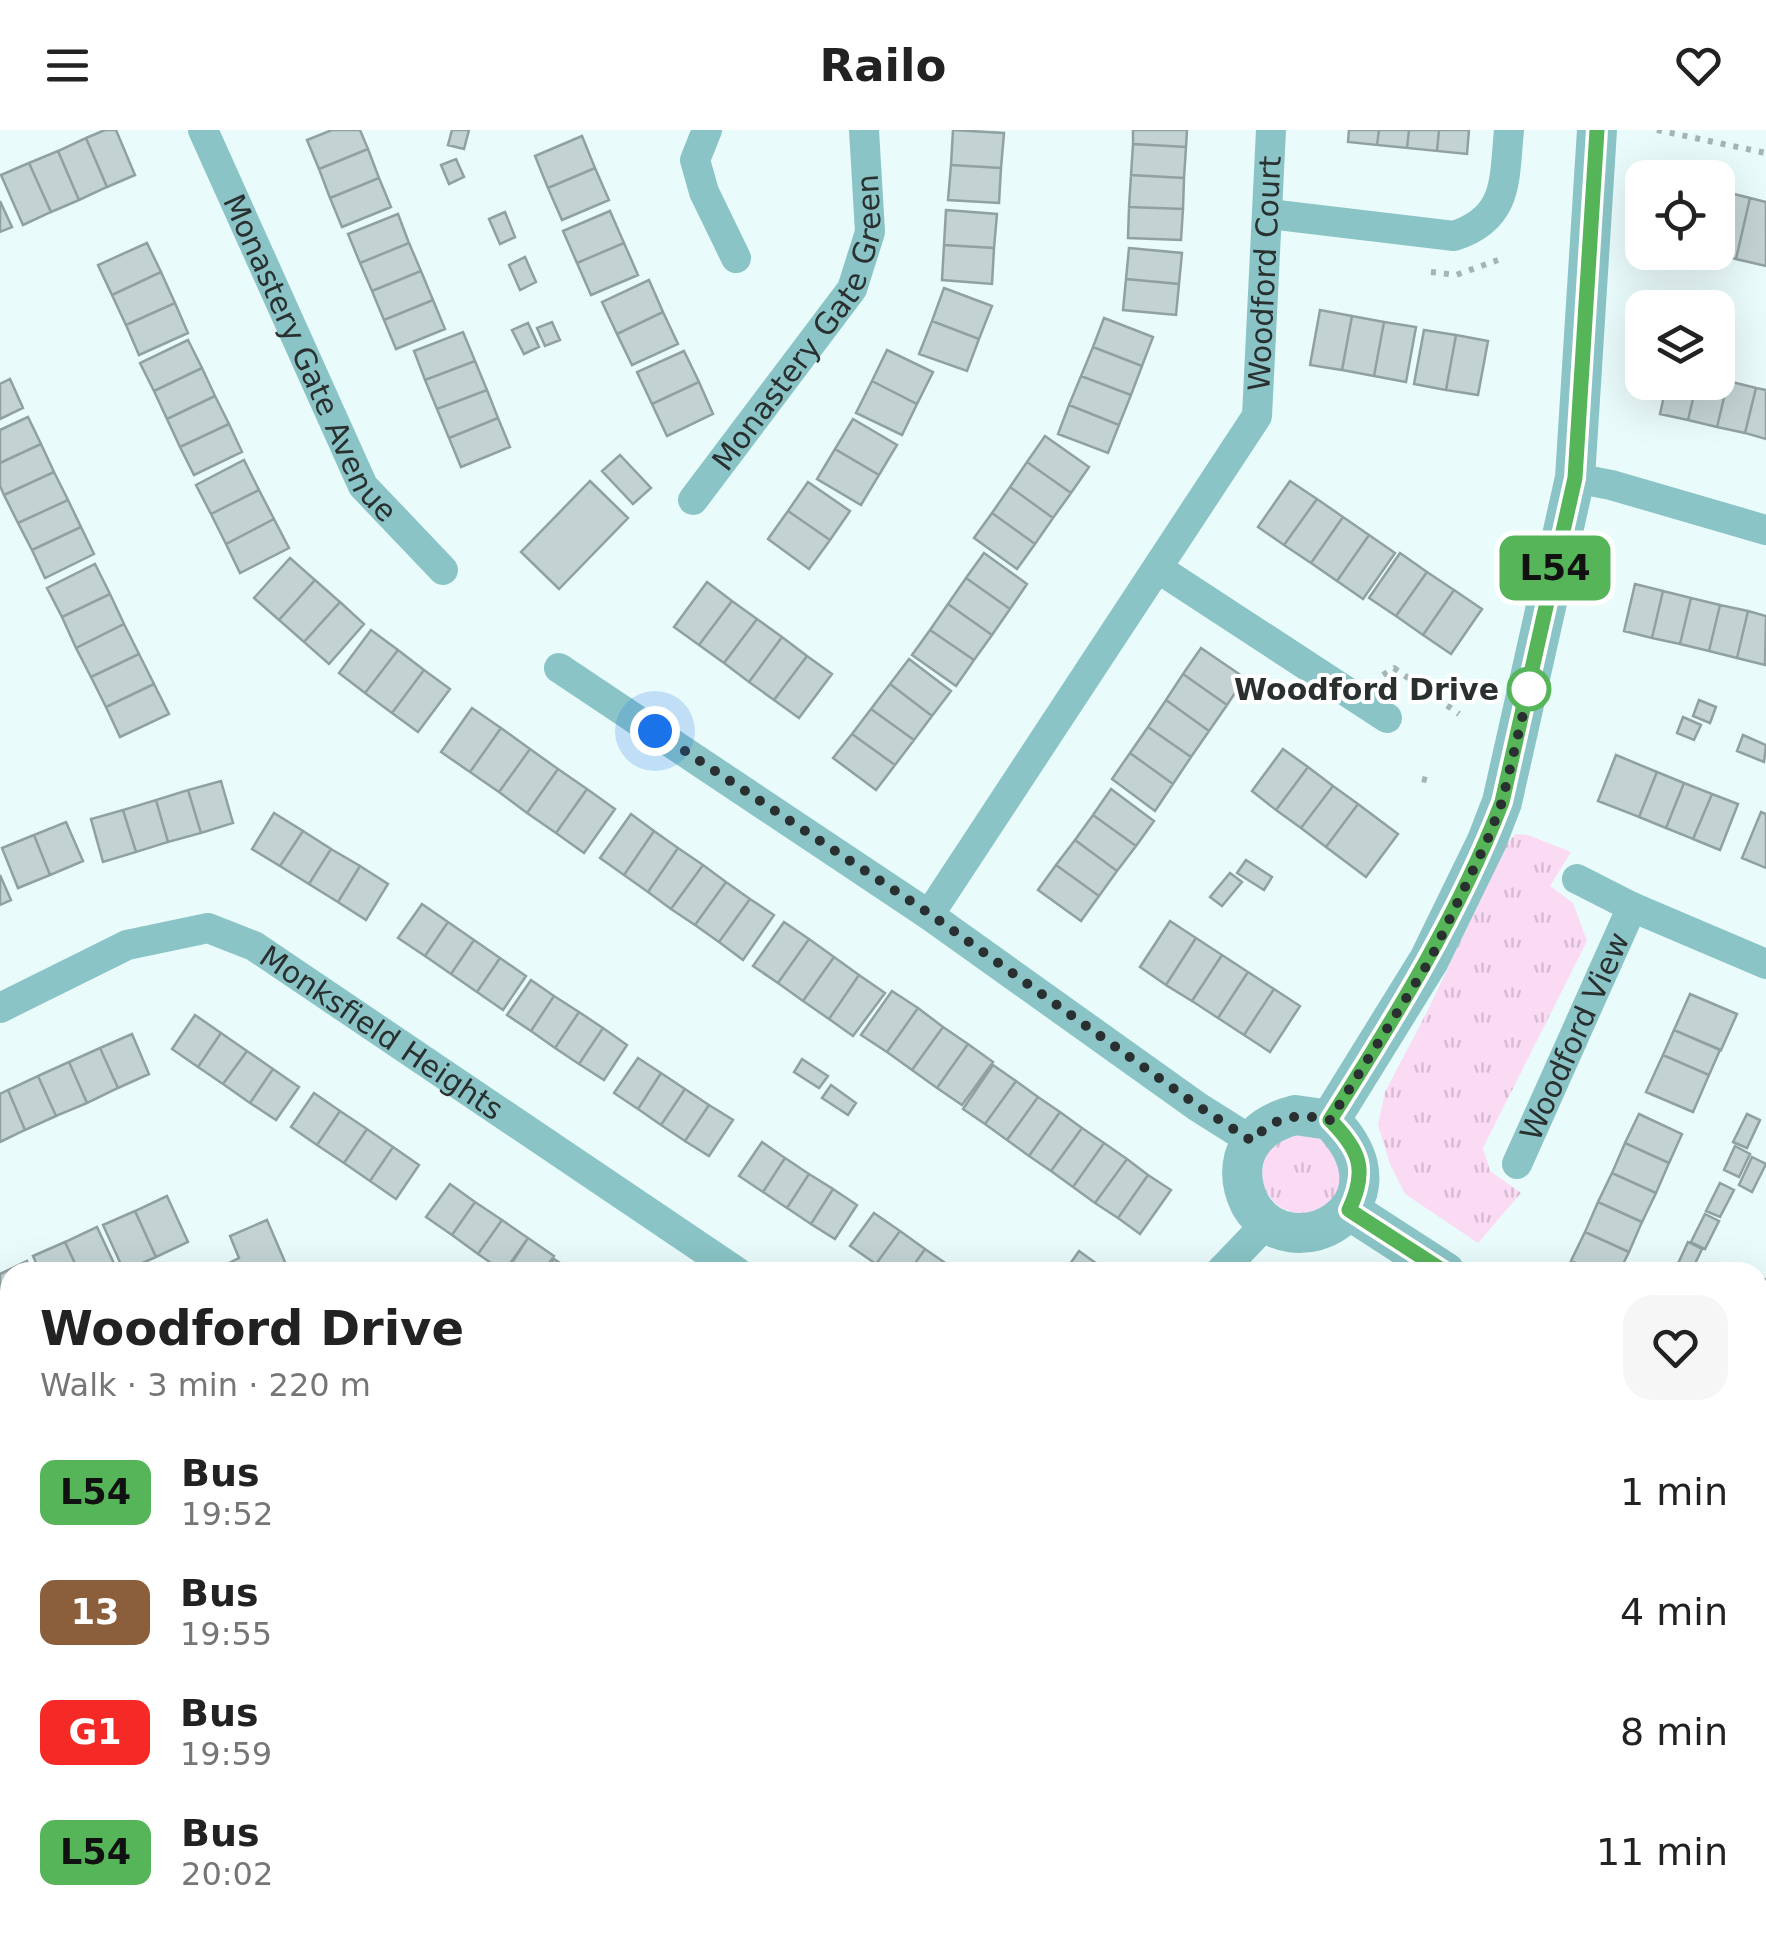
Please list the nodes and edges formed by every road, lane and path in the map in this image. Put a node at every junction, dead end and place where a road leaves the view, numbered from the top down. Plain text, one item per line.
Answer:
1 (203, 130) edge
2 (706, 130) edge
3 (864, 130) edge
4 (1271, 130) edge
5 (1509, 130) edge
6 (1597, 130) edge
7 (1656, 130) edge
8 (1766, 153) edge
9 (1269, 214) junction
10 (736, 258) dead end
11 (1498, 260) dead end
12 (1421, 270) dead end
13 (1575, 478) junction
14 (693, 500) dead end
15 (1766, 530) edge
16 (1159, 569) junction
17 (442, 570) dead end
18 (560, 668) dead end
19 (1375, 668) dead end
20 (1459, 714) dead end
21 (1388, 718) dead end
22 (1578, 880) dead end
23 (1632, 906) junction
24 (930, 914) junction
25 (1766, 964) edge
26 (0, 1008) edge
27 (1330, 1120) junction
28 (1252, 1141) junction
29 (1517, 1164) dead end
30 (1349, 1210) junction
31 (1267, 1223) junction
32 (722, 1262) edge
33 (1230, 1262) edge
34 (1430, 1262) edge

1 - 17 street, Monastery Gate Avenue
2 - 10 street
3 - 14 street, Monastery Gate Green
4 - 9 street, Woodford Court
5 - 9 street
6 - 13 street
7 - 8 path
9 - 16 street, Woodford Court
11 - 12 path
13 - 15 street
13 - 27 street
16 - 21 street
16 - 24 street, Woodford Court
18 - 24 street
19 - 20 path
22 - 23 street, Woodford View
23 - 25 street, Woodford View
23 - 29 street, Woodford View
24 - 28 street
26 - 32 street, Monksfield Heights
27 - 28 street
27 - 30 street
28 - 31 street
30 - 31 street
30 - 34 street
31 - 33 street

